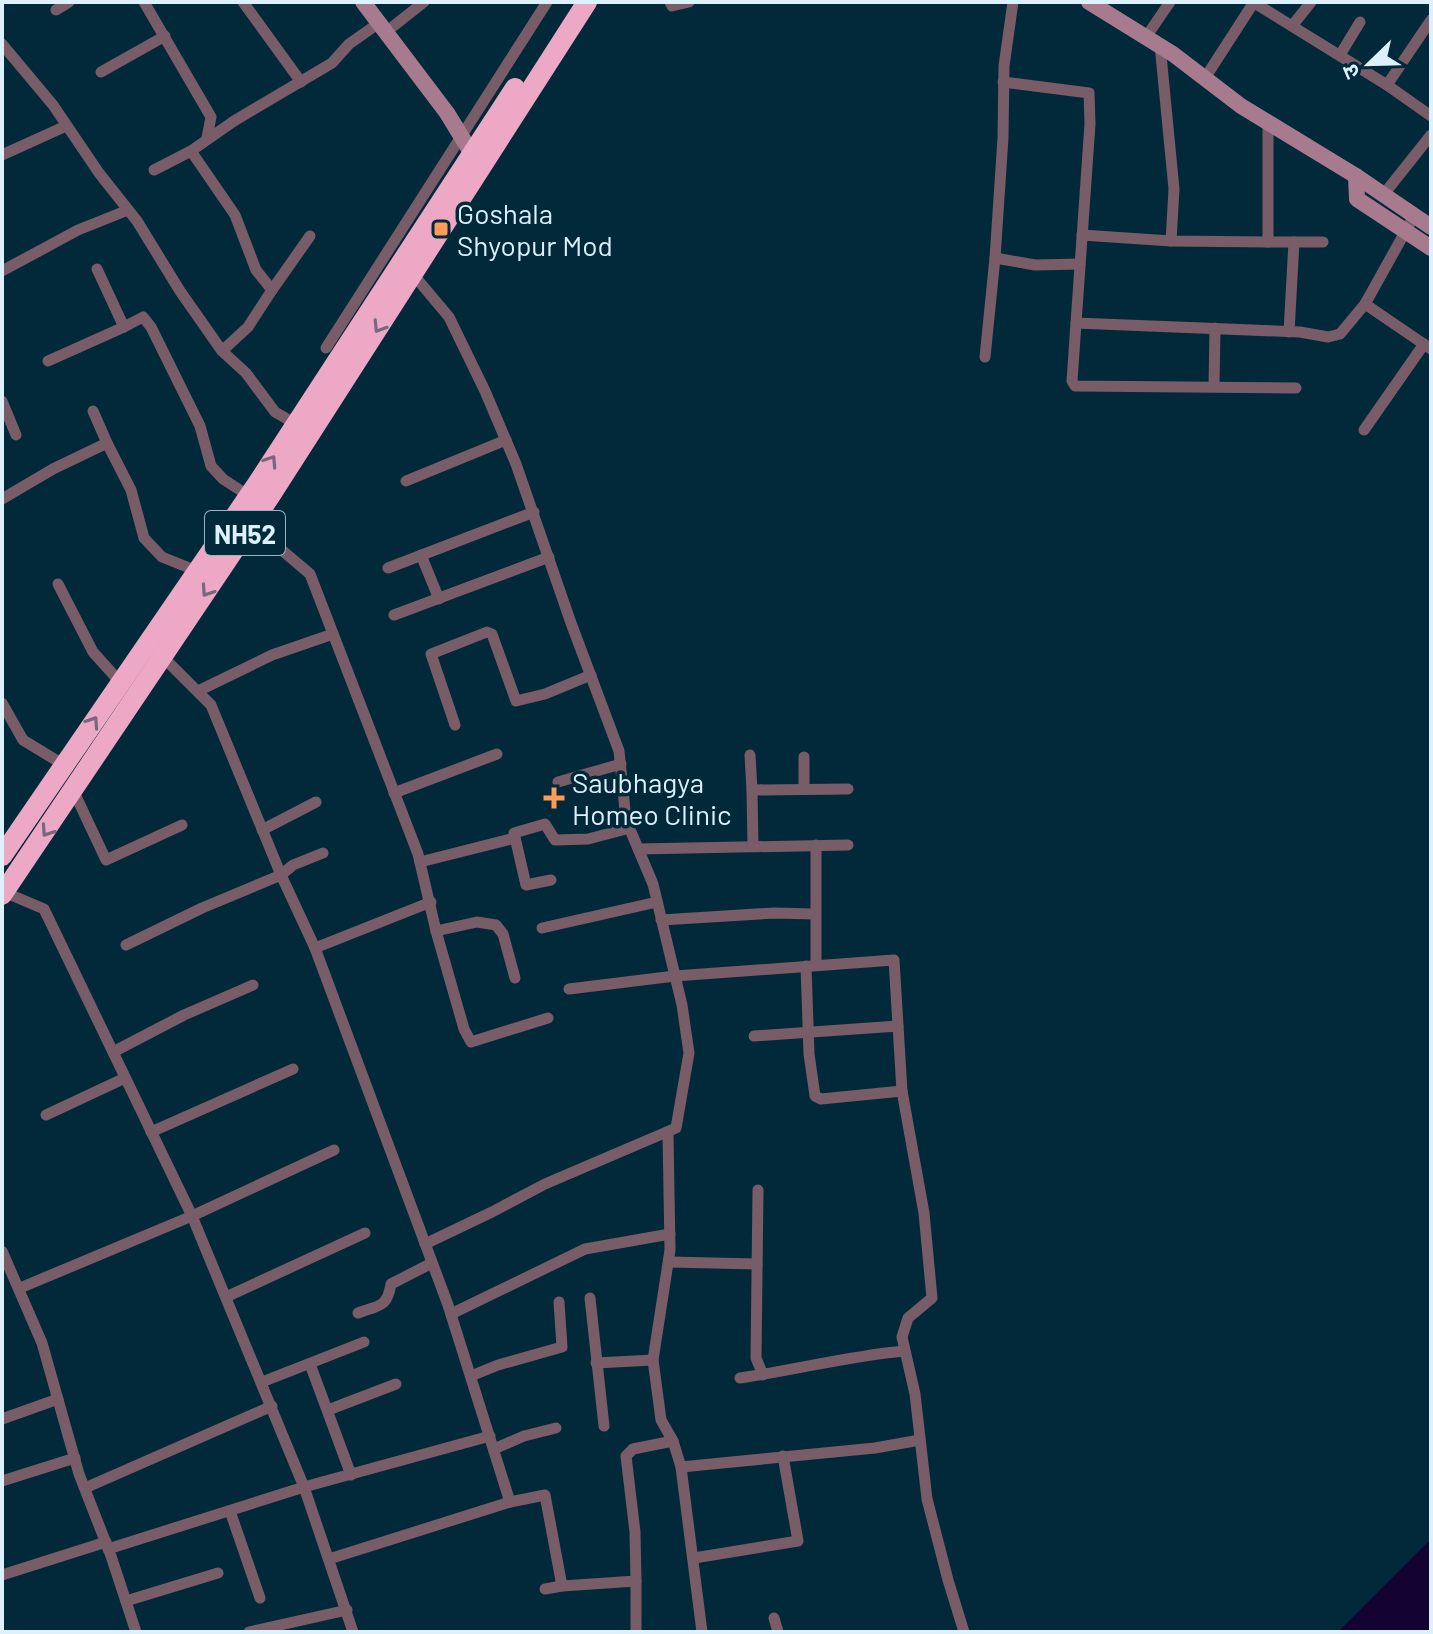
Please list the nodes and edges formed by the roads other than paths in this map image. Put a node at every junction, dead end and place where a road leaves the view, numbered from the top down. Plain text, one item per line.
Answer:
1 (69, 2) edge
2 (144, 2) edge
3 (243, 2) edge
4 (363, 2) edge
5 (424, 2) edge
6 (547, 2) edge
7 (571, 2) edge
8 (587, 2) edge
9 (670, 2) edge
10 (689, 2) edge
11 (1013, 2) edge
12 (1089, 2) edge
13 (1170, 2) edge
14 (1254, 2) edge
15 (1311, 2) edge
16 (56, 10) dead end
17 (1431, 20) edge
18 (1360, 22) dead end
19 (1292, 26) junction
20 (382, 28) junction
21 (165, 36) junction
22 (1153, 41) junction
23 (2, 44) edge
24 (7, 54) edge
25 (1340, 55) junction
26 (101, 72) dead end
27 (1205, 78) junction
28 (301, 82) junction
29 (1003, 82) junction
30 (1387, 85) junction
31 (1431, 116) edge
32 (1268, 123) junction
33 (66, 126) junction
34 (460, 135) junction
35 (1431, 135) edge
36 (207, 138) junction
37 (191, 151) junction
38 (2, 155) edge
39 (476, 161) junction
40 (154, 170) dead end
41 (1356, 176) junction
42 (1384, 194) junction
43 (128, 210) junction
44 (1414, 216) junction
45 (1431, 227) edge
46 (1405, 231) junction
47 (1082, 235) junction
48 (310, 236) dead end
49 (1171, 241) junction
50 (1268, 242) junction
51 (1294, 242) junction
52 (1323, 242) dead end
53 (1431, 248) edge
54 (995, 258) junction
55 (1080, 264) junction
56 (97, 269) dead end
57 (2, 271) edge
58 (412, 273) junction
59 (272, 290) junction
60 (1365, 304) junction
61 (1076, 323) junction
62 (124, 327) junction
63 (1215, 328) junction
64 (1289, 332) junction
65 (1427, 346) edge
66 (326, 348) dead end
67 (222, 351) junction
68 (985, 357) dead end
69 (48, 361) dead end
70 (1214, 386) junction
71 (1296, 388) dead end
72 (2, 401) edge
73 (93, 411) dead end
74 (296, 424) junction
75 (1364, 430) dead end
76 (16, 435) dead end
77 (506, 440) junction
78 (107, 443) junction
79 (406, 481) dead end
80 (249, 496) junction
81 (2, 499) edge
82 (534, 512) junction
83 (251, 524) junction
84 (421, 555) junction
85 (549, 557) junction
86 (388, 568) dead end
87 (197, 571) junction
88 (58, 584) dead end
89 (439, 599) junction
90 (394, 615) dead end
91 (333, 634) junction
92 (163, 657) junction
93 (591, 675) junction
94 (120, 682) junction
95 (198, 691) junction
96 (2, 703) edge
97 (455, 725) dead end
98 (497, 754) dead end
99 (750, 755) dead end
100 (804, 757) dead end
101 (621, 764) junction
102 (64, 765) junction
103 (558, 782) dead end
104 (804, 789) junction
105 (848, 789) dead end
106 (752, 790) junction
107 (74, 792) junction
108 (394, 793) junction
109 (316, 802) dead end
110 (182, 825) dead end
111 (630, 828) junction
112 (262, 830) junction
113 (515, 838) junction
114 (816, 845) junction
115 (848, 845) dead end
116 (753, 846) junction
117 (638, 849) junction
118 (323, 853) dead end
119 (2, 856) edge
120 (420, 862) junction
121 (281, 875) junction
122 (551, 880) dead end
123 (3, 893) edge
124 (431, 902) junction
125 (657, 902) junction
126 (814, 914) junction
127 (661, 920) junction
128 (542, 928) dead end
129 (436, 931) junction
130 (126, 945) dead end
131 (315, 948) junction
132 (811, 965) junction
133 (675, 976) junction
134 (515, 978) dead end
135 (253, 985) dead end
136 (569, 989) dead end
137 (548, 1018) dead end
138 (898, 1026) junction
139 (808, 1035) junction
140 (754, 1036) dead end
141 (113, 1052) junction
142 (293, 1069) dead end
143 (125, 1078) junction
144 (902, 1091) junction
145 (46, 1115) dead end
146 (151, 1132) junction
147 (668, 1133) junction
148 (334, 1150) dead end
149 (758, 1190) dead end
150 (192, 1216) junction
151 (365, 1233) dead end
152 (670, 1234) junction
153 (425, 1244) junction
154 (2, 1251) edge
155 (669, 1262) junction
156 (432, 1263) junction
157 (757, 1264) junction
158 (20, 1288) junction
159 (226, 1297) junction
160 (590, 1298) dead end
161 (559, 1302) dead end
162 (358, 1313) dead end
163 (451, 1314) junction
164 (364, 1342) dead end
165 (904, 1351) junction
166 (653, 1360) junction
167 (596, 1363) junction
168 (310, 1364) junction
169 (763, 1375) junction
170 (471, 1376) junction
171 (740, 1378) dead end
172 (262, 1382) junction
173 (396, 1384) dead end
174 (58, 1399) junction
175 (272, 1406) junction
176 (328, 1410) junction
177 (2, 1419) edge
178 (604, 1426) dead end
179 (556, 1428) dead end
180 (490, 1436) junction
181 (920, 1440) junction
182 (673, 1441) junction
183 (494, 1449) junction
184 (783, 1456) junction
185 (75, 1458) junction
186 (681, 1467) junction
187 (351, 1475) junction
188 (2, 1481) edge
189 (304, 1487) junction
190 (85, 1488) junction
191 (510, 1502) junction
192 (230, 1511) junction
193 (107, 1545) junction
194 (694, 1558) junction
195 (329, 1559) junction
196 (218, 1573) dead end
197 (2, 1575) edge
198 (636, 1581) junction
199 (562, 1586) junction
200 (545, 1589) dead end
201 (260, 1598) dead end
202 (126, 1601) junction
203 (347, 1610) junction
204 (774, 1618) dead end
205 (136, 1632) edge
206 (249, 1632) edge
207 (353, 1632) edge
208 (636, 1632) edge
209 (702, 1632) edge
210 (778, 1632) edge
211 (964, 1632) edge

1 - 16 street
2 - 21 street
3 - 28 street
4 - 20 street
5 - 20 street
6 - 34 street
7 - 39 highway, NH52
8 - 39 highway, NH52
9 - 10 street
11 - 29 street
12 - 22 street
13 - 22 street
14 - 19 street
14 - 27 street
15 - 19 street
17 - 30 street
18 - 25 street
19 - 25 street
20 - 28 street
20 - 34 street
21 - 26 street
21 - 36 street
22 - 27 street
22 - 49 street
23 - 24 street
24 - 33 street
25 - 30 street
27 - 32 street
28 - 36 street
29 - 47 street
29 - 54 street
30 - 31 street
32 - 41 street
32 - 50 street
33 - 38 street
33 - 43 street
34 - 39 street
34 - 66 street
35 - 42 street
36 - 37 street
37 - 40 street
37 - 59 street
39 - 58 highway, NH52
39 - 74 highway, NH52
41 - 42 street
41 - 46 street
42 - 44 street
43 - 57 street
43 - 67 street
44 - 45 street
44 - 46 street
46 - 53 street
46 - 60 street
47 - 49 street
47 - 55 street
48 - 59 street
49 - 50 street
50 - 51 street
51 - 52 street
51 - 64 street
54 - 55 street
54 - 68 street
55 - 61 street
56 - 62 street
58 - 77 street
58 -> 83 highway, NH52
59 - 67 street
60 - 64 street
60 - 65 street
61 - 63 street
61 - 70 street
62 - 69 street
62 - 80 street
63 - 64 street
63 - 70 street
65 - 75 street
67 - 74 street
70 - 71 street
72 - 76 street
73 - 78 street
80 -> 74 highway, NH52
77 - 79 street
77 - 82 street
78 - 81 street
78 - 87 street
80 - 87 highway, NH52
82 - 84 street
82 - 85 street
83 - 91 street
83 -> 92 highway, NH52
84 - 86 street
84 - 89 street
85 - 89 street
85 - 93 street
87 - 94 highway, NH52
88 - 94 street
89 - 90 street
91 - 95 street
91 - 108 street
92 - 95 street
92 - 107 highway, NH52
93 - 97 street
93 - 101 street
102 -> 94 highway, NH52
95 - 112 street
96 - 102 street
98 - 108 street
99 - 106 street
100 - 104 street
101 - 103 street
101 - 111 street
102 - 119 highway, NH52
104 - 105 street
104 - 106 street
106 - 116 street
107 - 110 street
107 -> 123 highway, NH52
108 - 120 street
109 - 112 street
111 - 113 street
111 - 117 street
112 - 121 street
113 - 120 street
113 - 122 street
114 - 115 street
114 - 116 street
114 - 126 street
116 - 117 street
117 - 125 street
118 - 121 street
120 - 124 street
121 - 130 street
121 - 131 street
123 - 141 street
124 - 129 street
124 - 131 street
125 - 127 street
125 - 128 street
126 - 127 street
126 - 132 street
127 - 133 street
129 - 134 street
129 - 137 street
131 - 153 street
132 - 133 street
132 - 138 street
132 - 139 street
133 - 136 street
133 - 147 street
135 - 141 street
138 - 139 street
138 - 144 street
139 - 140 street
139 - 144 street
141 - 143 street
142 - 146 street
143 - 145 street
143 - 146 street
144 - 165 street
146 - 150 street
147 - 152 street
147 - 153 street
148 - 150 street
149 - 157 street
150 - 158 street
150 - 159 street
151 - 159 street
152 - 155 street
152 - 163 street
153 - 156 street
154 - 158 street
155 - 157 street
155 - 166 street
156 - 162 street
156 - 163 street
157 - 169 street
158 - 174 street
159 - 172 street
160 - 167 street
161 - 170 street
163 - 170 street
164 - 168 street
165 - 169 street
165 - 181 street
166 - 167 street
166 - 182 street
167 - 178 street
168 - 172 street
168 - 176 street
169 - 171 street
170 - 180 street
172 - 175 street
173 - 176 street
174 - 177 street
174 - 185 street
175 - 189 street
175 - 190 street
176 - 187 street
179 - 183 street
180 - 183 street
180 - 187 street
181 - 184 street
181 - 211 street
182 - 186 street
182 - 198 street
183 - 191 street
184 - 186 street
184 - 194 street
185 - 188 street
185 - 190 street
186 - 194 street
187 - 189 street
189 - 192 street
189 - 195 street
190 - 193 street
191 - 195 street
191 - 199 street
192 - 193 street
192 - 201 street
193 - 197 street
193 - 202 street
194 - 209 street
195 - 203 street
196 - 202 street
198 - 199 street
198 - 208 street
199 - 200 street
202 - 205 street
203 - 206 street
203 - 207 street
204 - 210 street

